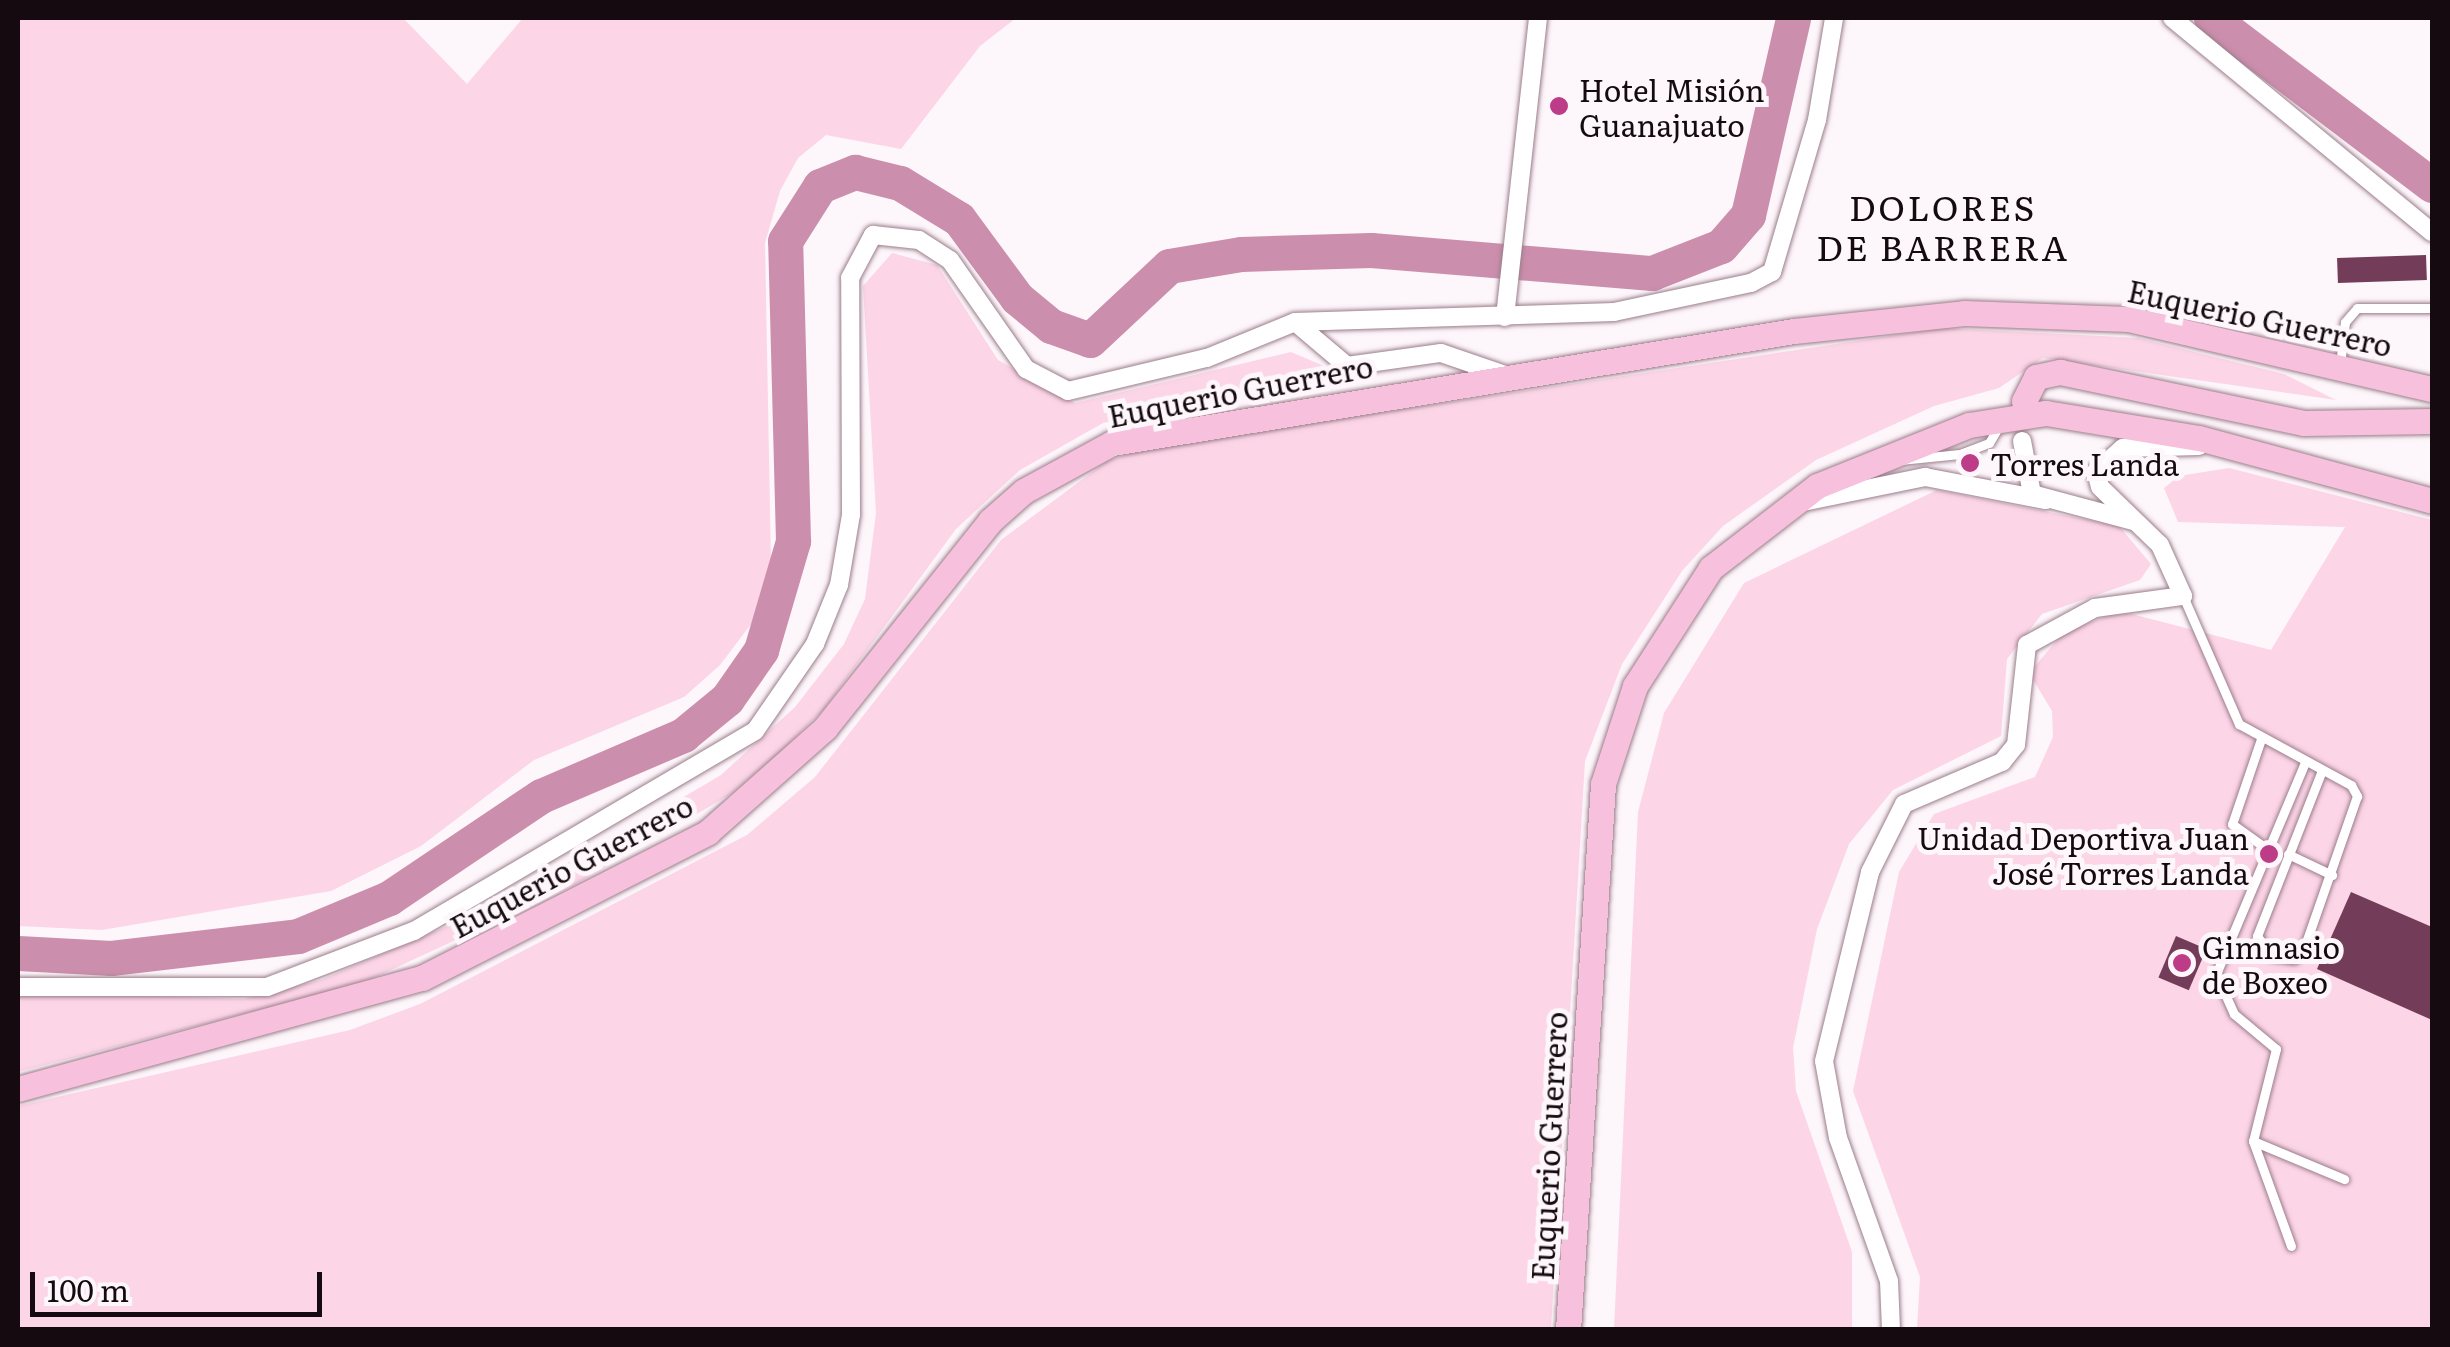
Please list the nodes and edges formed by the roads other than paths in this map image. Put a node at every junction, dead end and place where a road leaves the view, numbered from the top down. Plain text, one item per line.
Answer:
1 (1538, 18) edge
2 (1834, 18) edge
3 (2172, 18) edge
4 (2432, 232) edge
5 (2432, 308) edge
6 (1505, 317) junction
7 (1295, 322) junction
8 (2340, 366) junction
9 (1508, 376) junction
10 (2432, 389) edge
11 (2024, 401) dead end
12 (2432, 421) edge
13 (2022, 440) dead end
14 (2224, 446) junction
15 (2046, 500) junction
16 (2432, 501) edge
17 (1784, 507) junction
18 (2133, 521) junction
19 (2183, 596) junction
20 (2261, 739) junction
21 (2305, 762) junction
22 (2322, 770) junction
23 (2267, 850) junction
24 (2288, 854) junction
25 (2332, 875) junction
26 (18, 987) edge
27 (18, 1089) edge
28 (2253, 1141) junction
29 (2344, 1179) dead end
30 (2291, 1246) dead end
31 (1568, 1330) edge
32 (1891, 1330) edge

1 - 6 street
2 - 6 street
3 - 4 street
5 - 8 lane
6 - 7 street
7 - 9 street
7 - 26 street
8 - 9 main road, Euquerio Guerrero
8 - 10 main road, Euquerio Guerrero
9 - 27 main road, Euquerio Guerrero
11 - 12 main road
13 - 15 street
14 - 16 main road, Euquerio Guerrero
14 - 17 main road, Euquerio Guerrero
14 - 18 street
15 - 17 street
15 - 18 street
17 - 31 main road, Euquerio Guerrero
18 - 19 street
19 - 20 lane
19 - 32 street
20 - 21 lane
20 - 23 lane
21 - 22 lane
21 - 23 lane
22 - 24 lane
22 - 25 lane
23 - 28 lane
24 - 25 lane
24 - 25 lane
28 - 29 lane
28 - 30 lane

